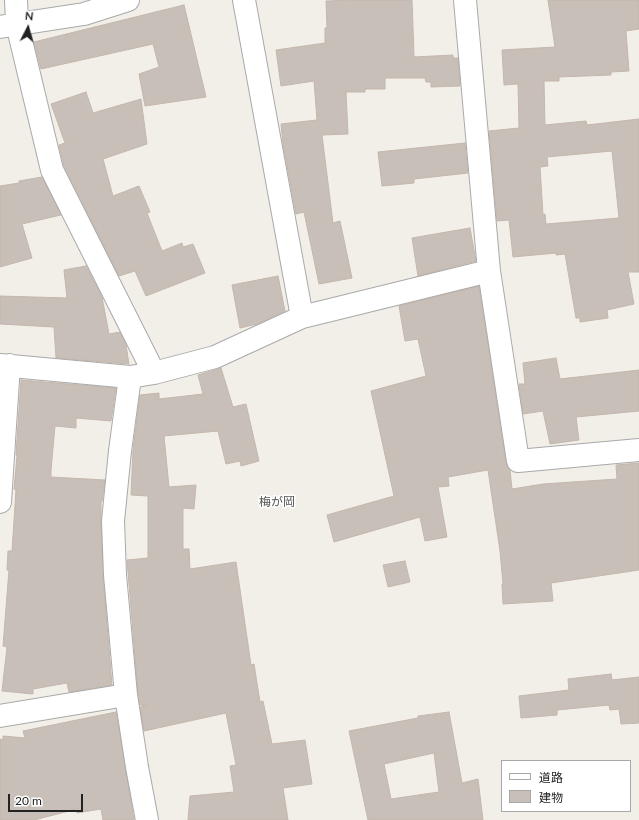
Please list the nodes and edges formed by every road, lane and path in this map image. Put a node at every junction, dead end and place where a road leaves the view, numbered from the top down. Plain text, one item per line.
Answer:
1 (16, 0) edge
2 (128, 0) edge
3 (244, 0) edge
4 (465, 0) edge
5 (9, 25) edge
6 (489, 271) junction
7 (302, 317) junction
8 (4, 365) edge
9 (154, 373) junction
10 (130, 377) junction
11 (639, 450) edge
12 (0, 502) edge
13 (126, 695) junction
14 (0, 716) edge
15 (147, 820) edge

1 - 5 street
2 - 5 street
3 - 7 street
4 - 6 street
5 - 9 street
6 - 7 street
6 - 11 street
7 - 9 street
8 - 10 street
8 - 12 street
9 - 10 street
10 - 13 street
13 - 14 street
13 - 15 street

